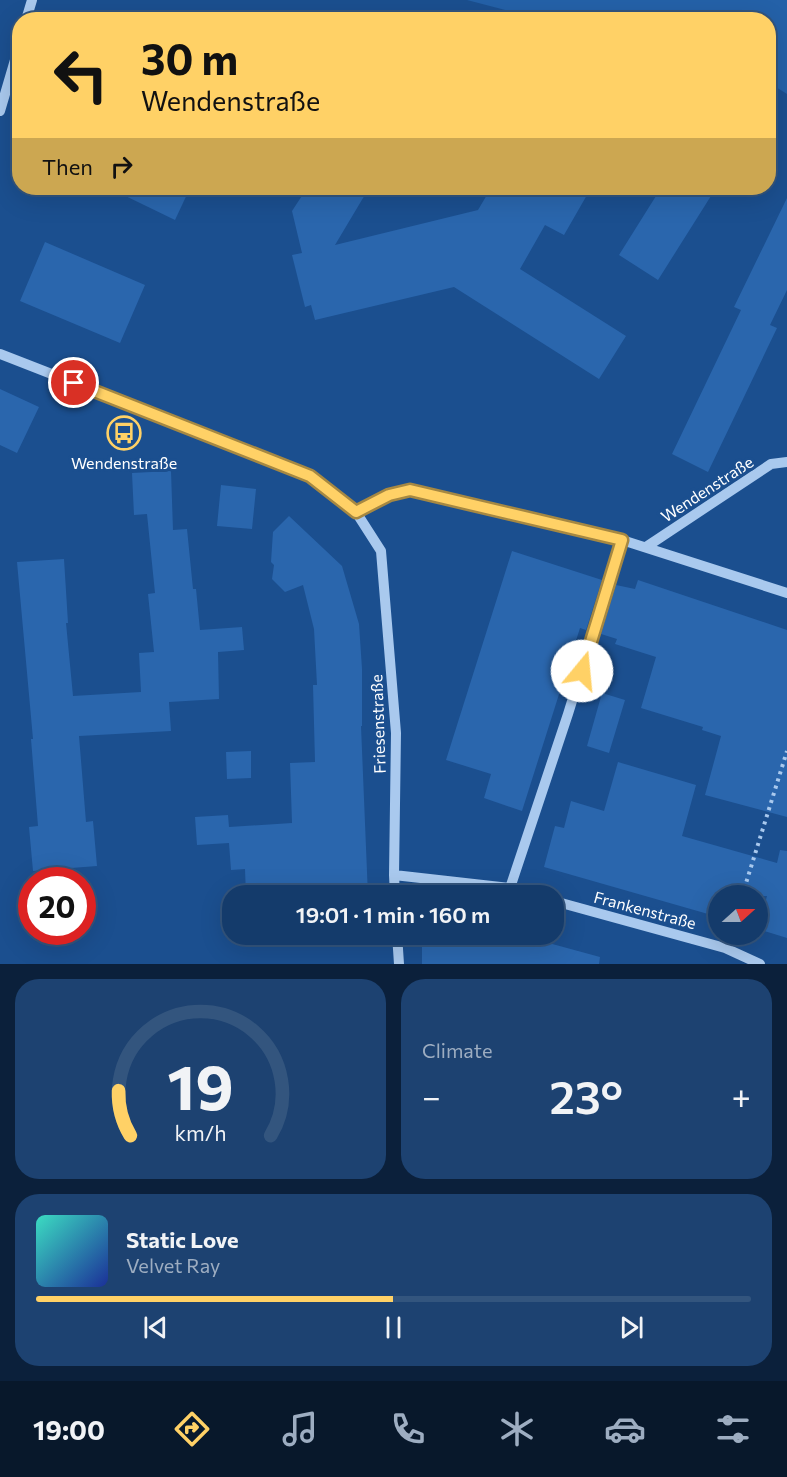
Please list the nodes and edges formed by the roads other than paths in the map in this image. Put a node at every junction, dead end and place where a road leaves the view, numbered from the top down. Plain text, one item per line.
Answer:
1 (12, 70) edge
2 (0, 111) edge
3 (0, 354) edge
4 (787, 462) edge
5 (356, 512) junction
6 (622, 540) junction
7 (646, 547) junction
8 (787, 593) edge
9 (394, 875) junction
10 (394, 885) edge
11 (483, 885) edge
12 (511, 885) edge
13 (564, 904) edge
14 (398, 945) edge
15 (399, 964) edge
16 (760, 964) edge

1 - 2 street
3 - 5 street
4 - 7 street, Wendenstraße
5 - 6 street
5 - 9 street, Friesenstraße
6 - 7 street
6 - 12 street
7 - 8 street
9 - 10 street, Friesenstraße
9 - 11 street
13 - 16 street, Frankenstraße
14 - 15 street

